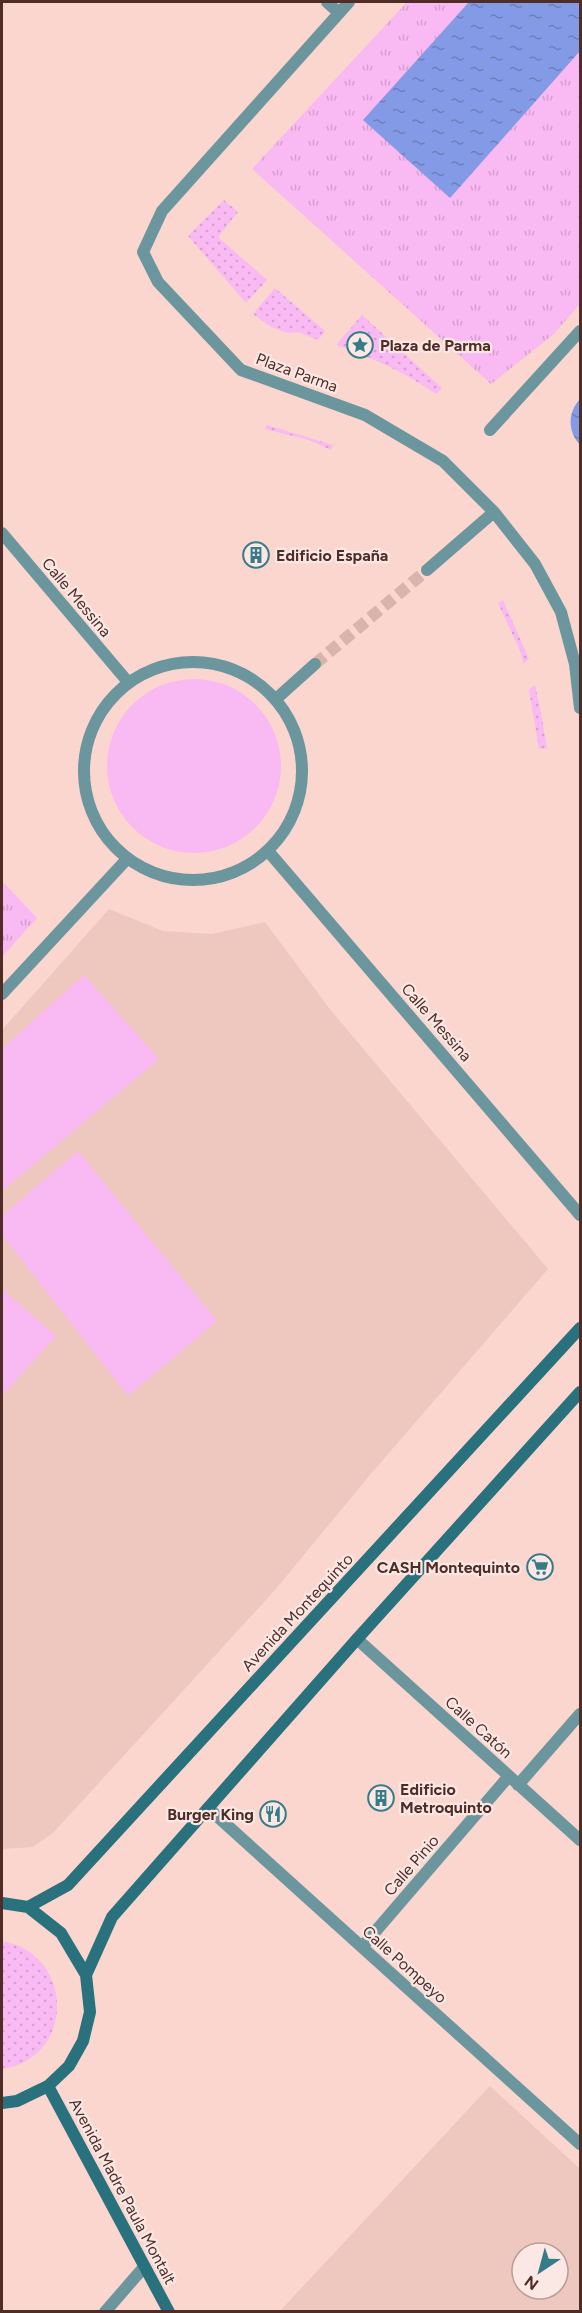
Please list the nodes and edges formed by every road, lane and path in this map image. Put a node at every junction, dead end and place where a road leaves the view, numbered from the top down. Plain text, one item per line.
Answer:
1 (327, 2) edge
2 (349, 2) edge
3 (338, 12) junction
4 (580, 330) edge
5 (490, 430) dead end
6 (494, 512) junction
7 (2, 533) edge
8 (427, 570) tunnel mouth
9 (315, 664) tunnel mouth
10 (128, 682) junction
11 (276, 699) junction
12 (580, 708) edge
13 (268, 851) junction
14 (127, 859) junction
15 (2, 994) edge
16 (580, 1215) edge
17 (580, 1328) edge
18 (580, 1392) edge
19 (357, 1639) junction
20 (580, 1714) edge
21 (514, 1780) junction
22 (208, 1808) junction
23 (580, 1840) edge
24 (2, 1903) edge
25 (28, 1907) junction
26 (362, 1947) junction
27 (86, 1975) junction
28 (48, 2086) junction
29 (2, 2103) edge
30 (580, 2144) edge
31 (144, 2267) junction
32 (105, 2312) edge
33 (169, 2312) edge

1 - 3 street
2 - 3 street, Plaza Parma
3 - 6 street, Plaza Parma
4 - 5 street
6 - 8 street
6 - 12 street, Plaza Parma
7 - 10 street, Calle Messina
9 - 11 street
10 - 11 street
10 - 14 street
11 - 13 street
13 - 14 street
13 - 16 street, Calle Messina
14 - 15 street
17 - 25 street, Avenida Montequinto
18 - 19 street
19 - 21 street, Calle Catón
19 - 22 street
20 - 21 street, Calle Pinio
21 - 23 street, Calle Catón
21 - 26 street, Calle Pinio
22 - 26 street, Calle Pompeyo
22 - 27 street
24 - 25 street
25 - 27 street
26 - 30 street, Calle Pompeyo
27 - 28 street
28 - 29 street
28 - 31 street, Avenida Madre Paula Montalt
31 - 32 street
31 - 33 street, Avenida Madre Paula Montalt

